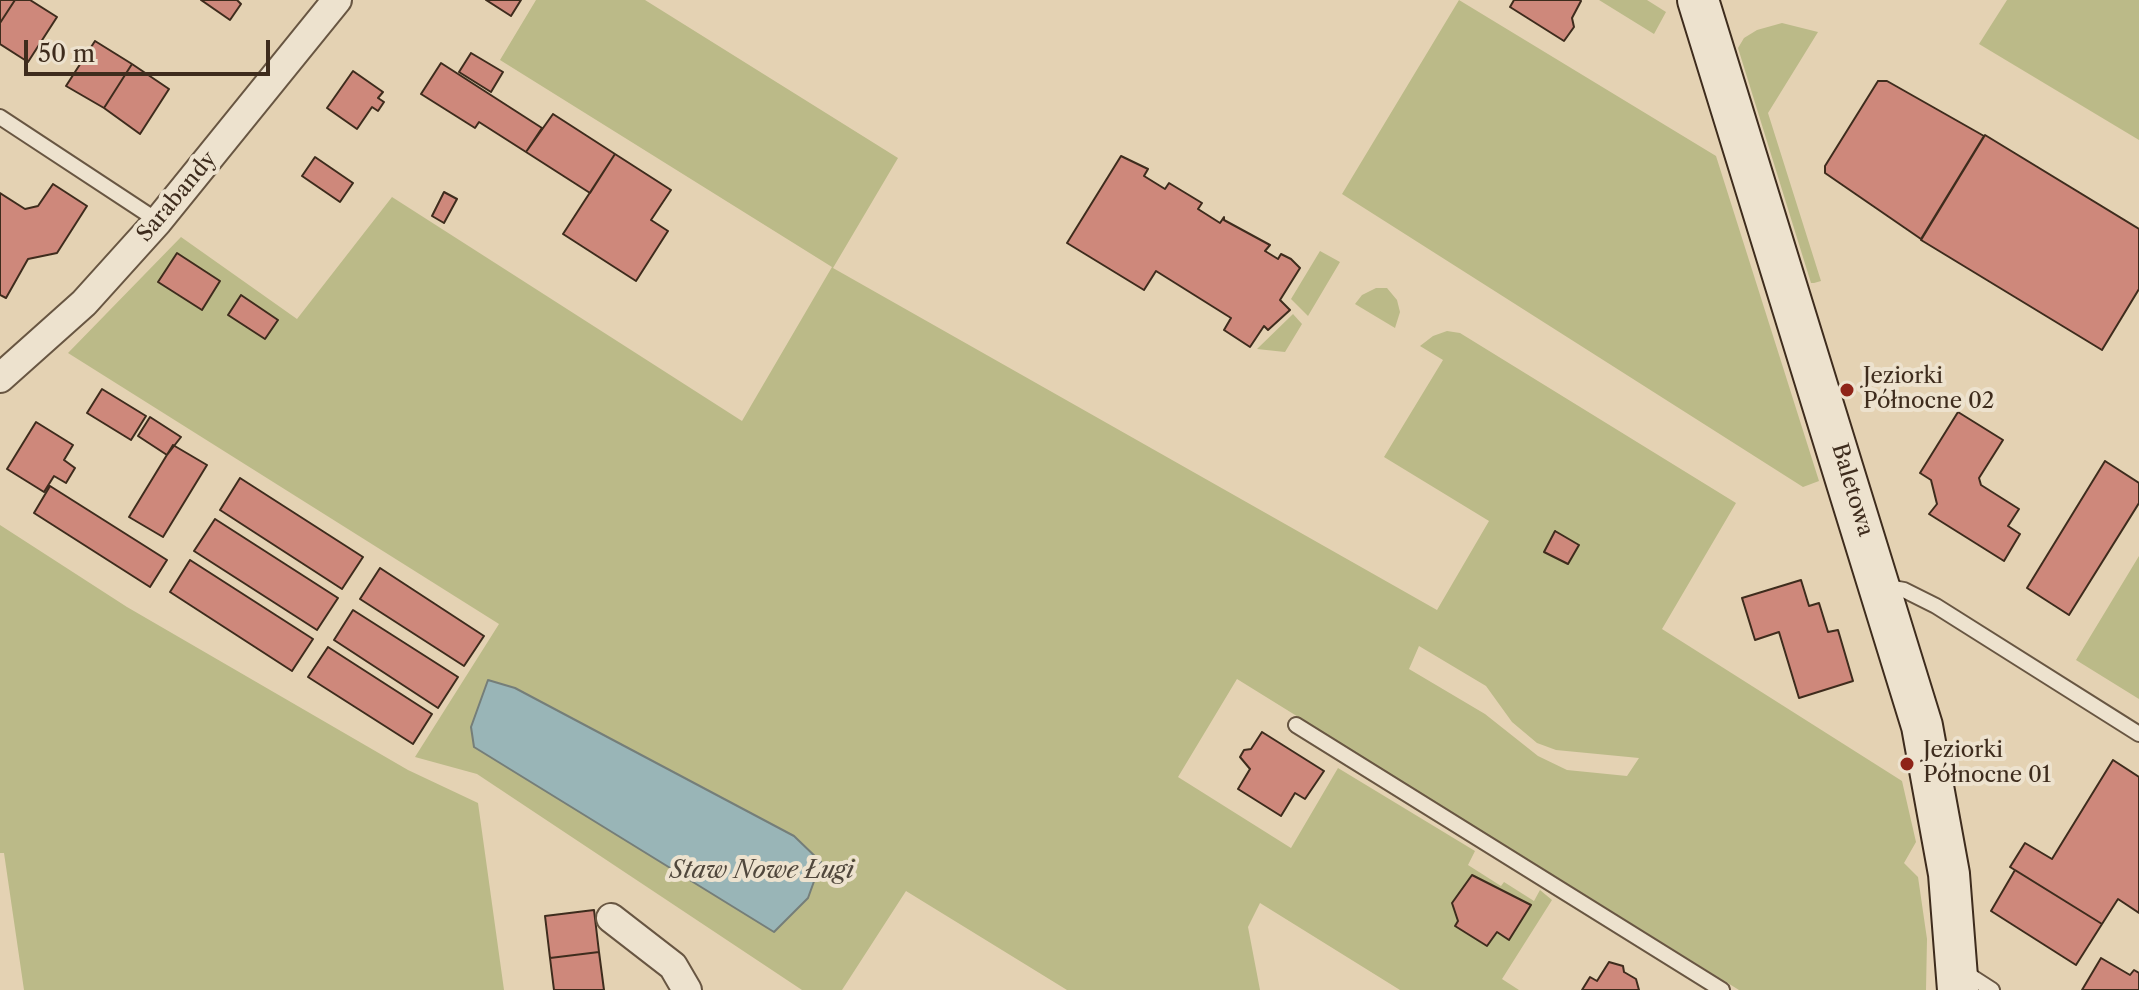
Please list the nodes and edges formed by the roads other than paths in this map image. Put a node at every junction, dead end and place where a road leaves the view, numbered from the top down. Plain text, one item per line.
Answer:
1 (337, 0) edge
2 (1698, 0) edge
3 (0, 117) edge
4 (158, 221) junction
5 (0, 378) edge
6 (1882, 586) junction
7 (1296, 725) dead end
8 (2139, 734) edge
9 (611, 918) dead end
10 (1958, 979) edge
11 (687, 990) edge
12 (1722, 990) edge
13 (1992, 990) edge

1 - 4 street, Sarabandy
2 - 6 street, Baletowa
3 - 4 lane
4 - 5 street, Sarabandy
6 - 8 lane
6 - 10 street, Baletowa
7 - 12 lane
9 - 11 street
10 - 13 lane

